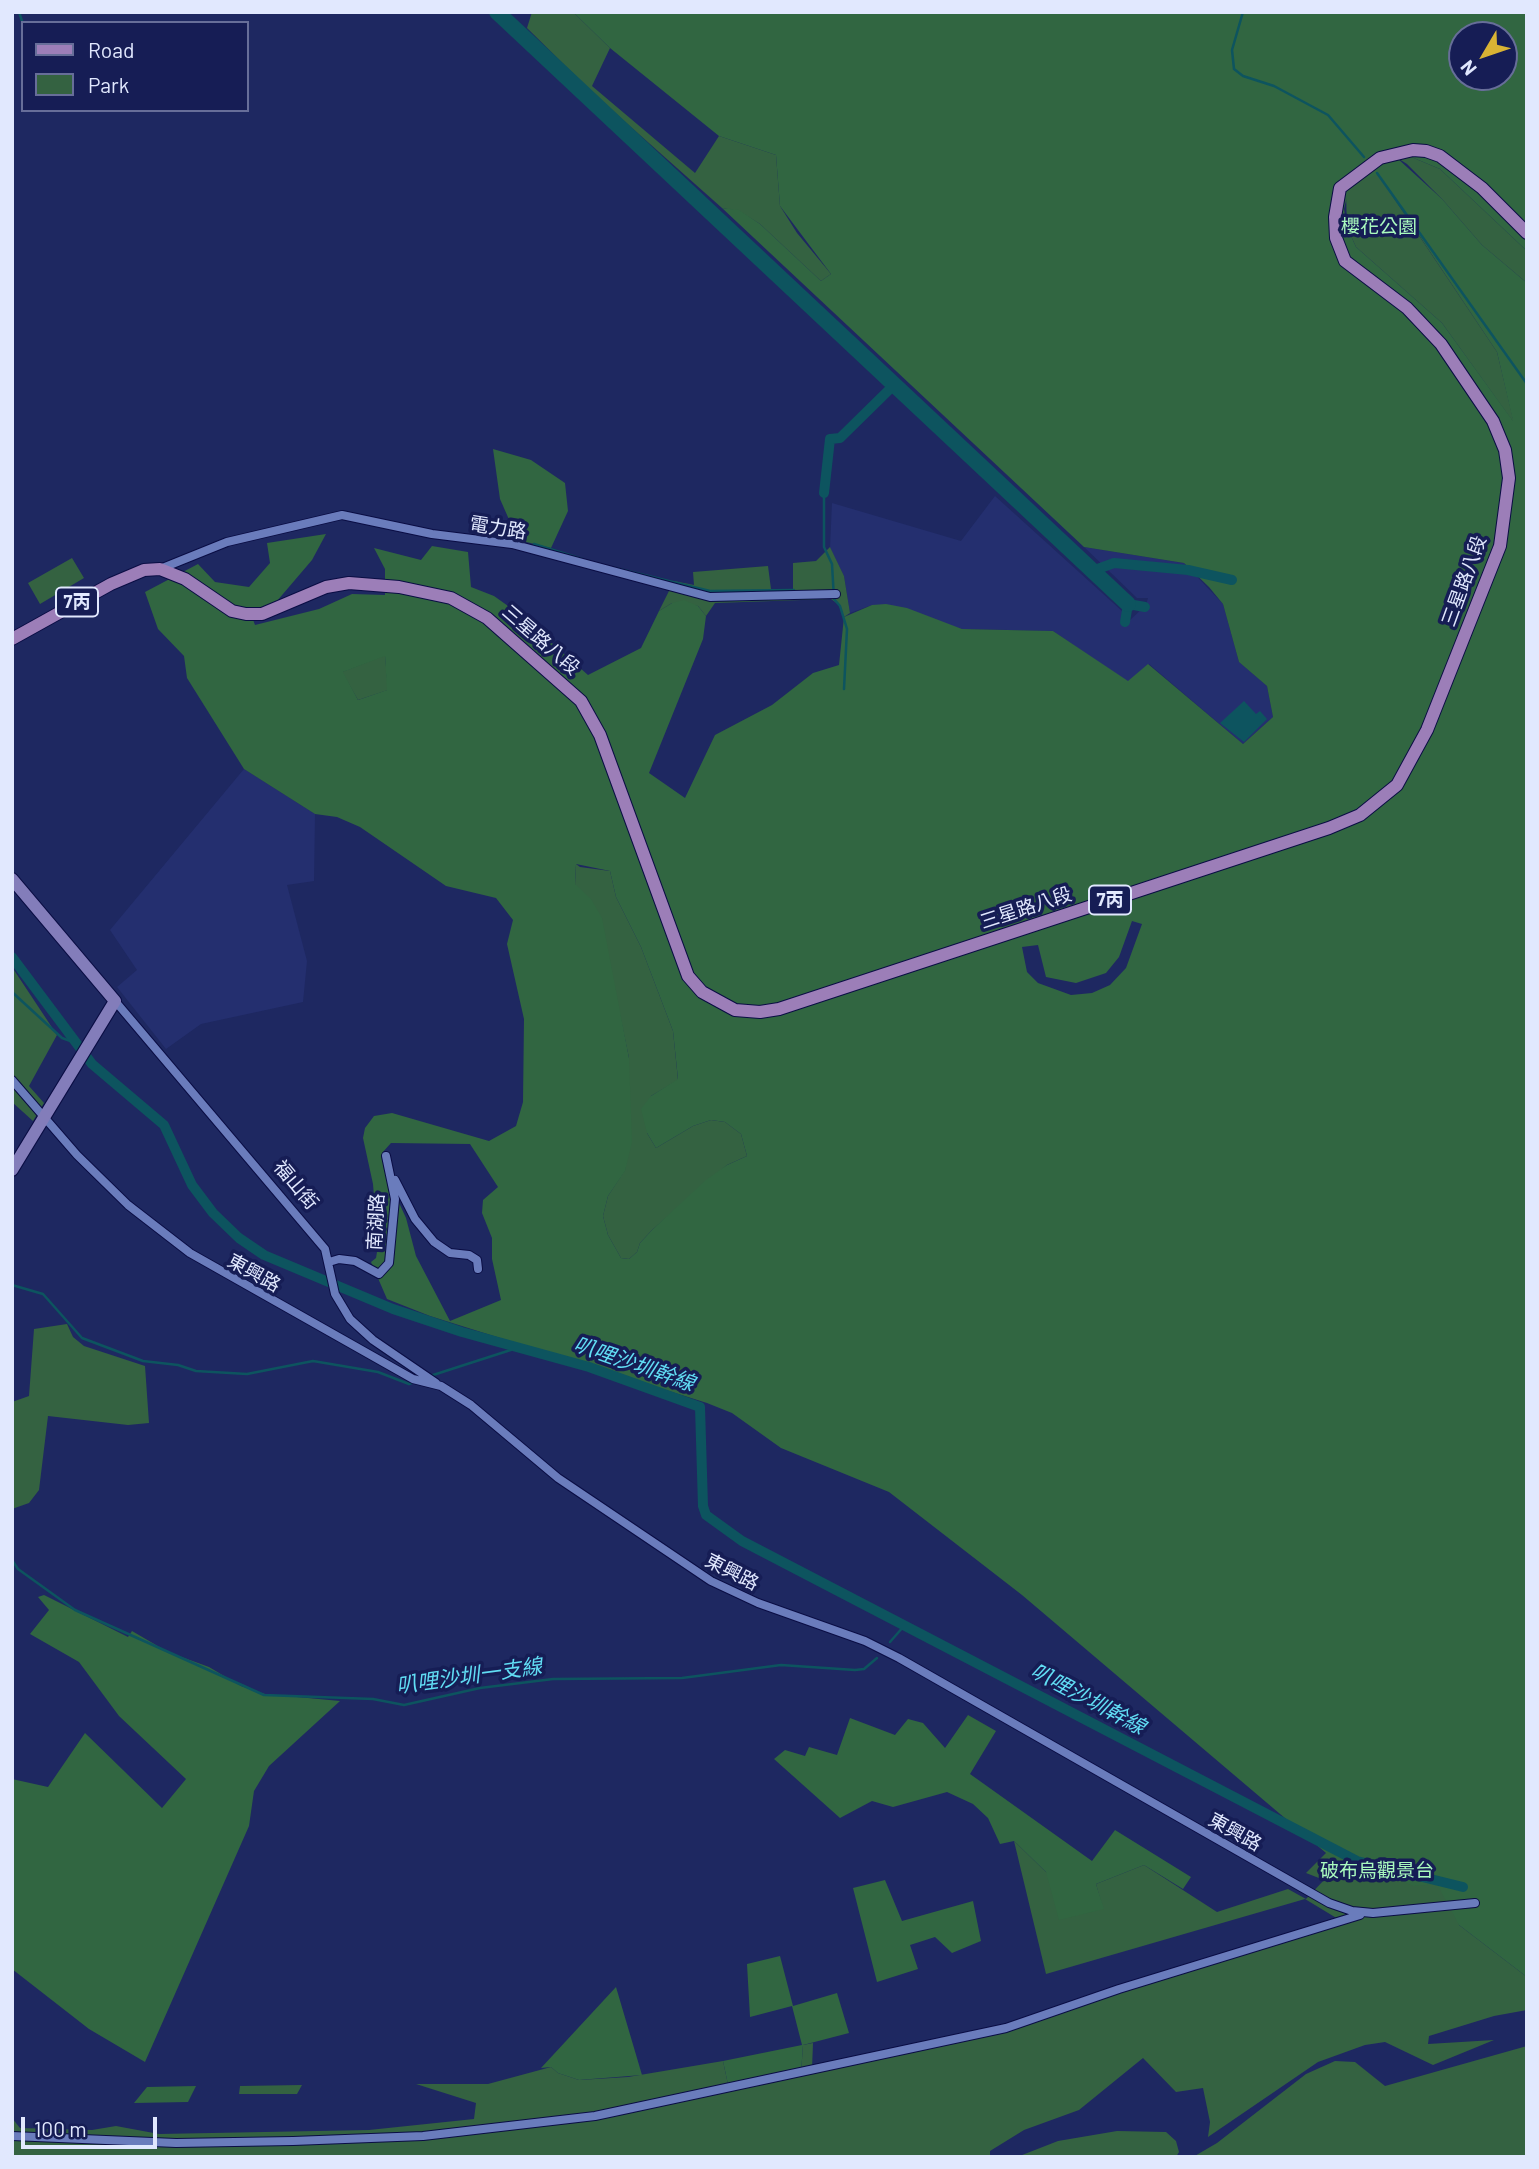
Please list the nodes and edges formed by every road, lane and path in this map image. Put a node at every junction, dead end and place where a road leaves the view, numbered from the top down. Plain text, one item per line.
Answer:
1 (1527, 233) edge
2 (160, 569) junction
3 (836, 594) dead end
4 (12, 639) edge
5 (12, 879) edge
6 (115, 1002) junction
7 (12, 1080) edge
8 (46, 1117) junction
9 (386, 1156) dead end
10 (12, 1170) edge
11 (391, 1171) junction
12 (329, 1262) junction
13 (478, 1269) dead end
14 (441, 1386) junction
15 (1475, 1903) dead end
16 (1366, 1913) junction
17 (12, 2136) edge

1 - 2 main road, 三星路八段 / 7丙
2 - 3 street, 電力路
2 - 4 main road, 7丙
5 - 6 street, 福山街
6 - 8 street
6 - 12 street, 福山街
7 - 8 street, 東興路
8 - 10 street
8 - 14 street, 東興路
9 - 11 street, 南湖路
11 - 12 street, 南湖路
11 - 13 street
12 - 14 street, 福山街
14 - 16 street, 東興路
15 - 16 street, 東興路
16 - 17 street

